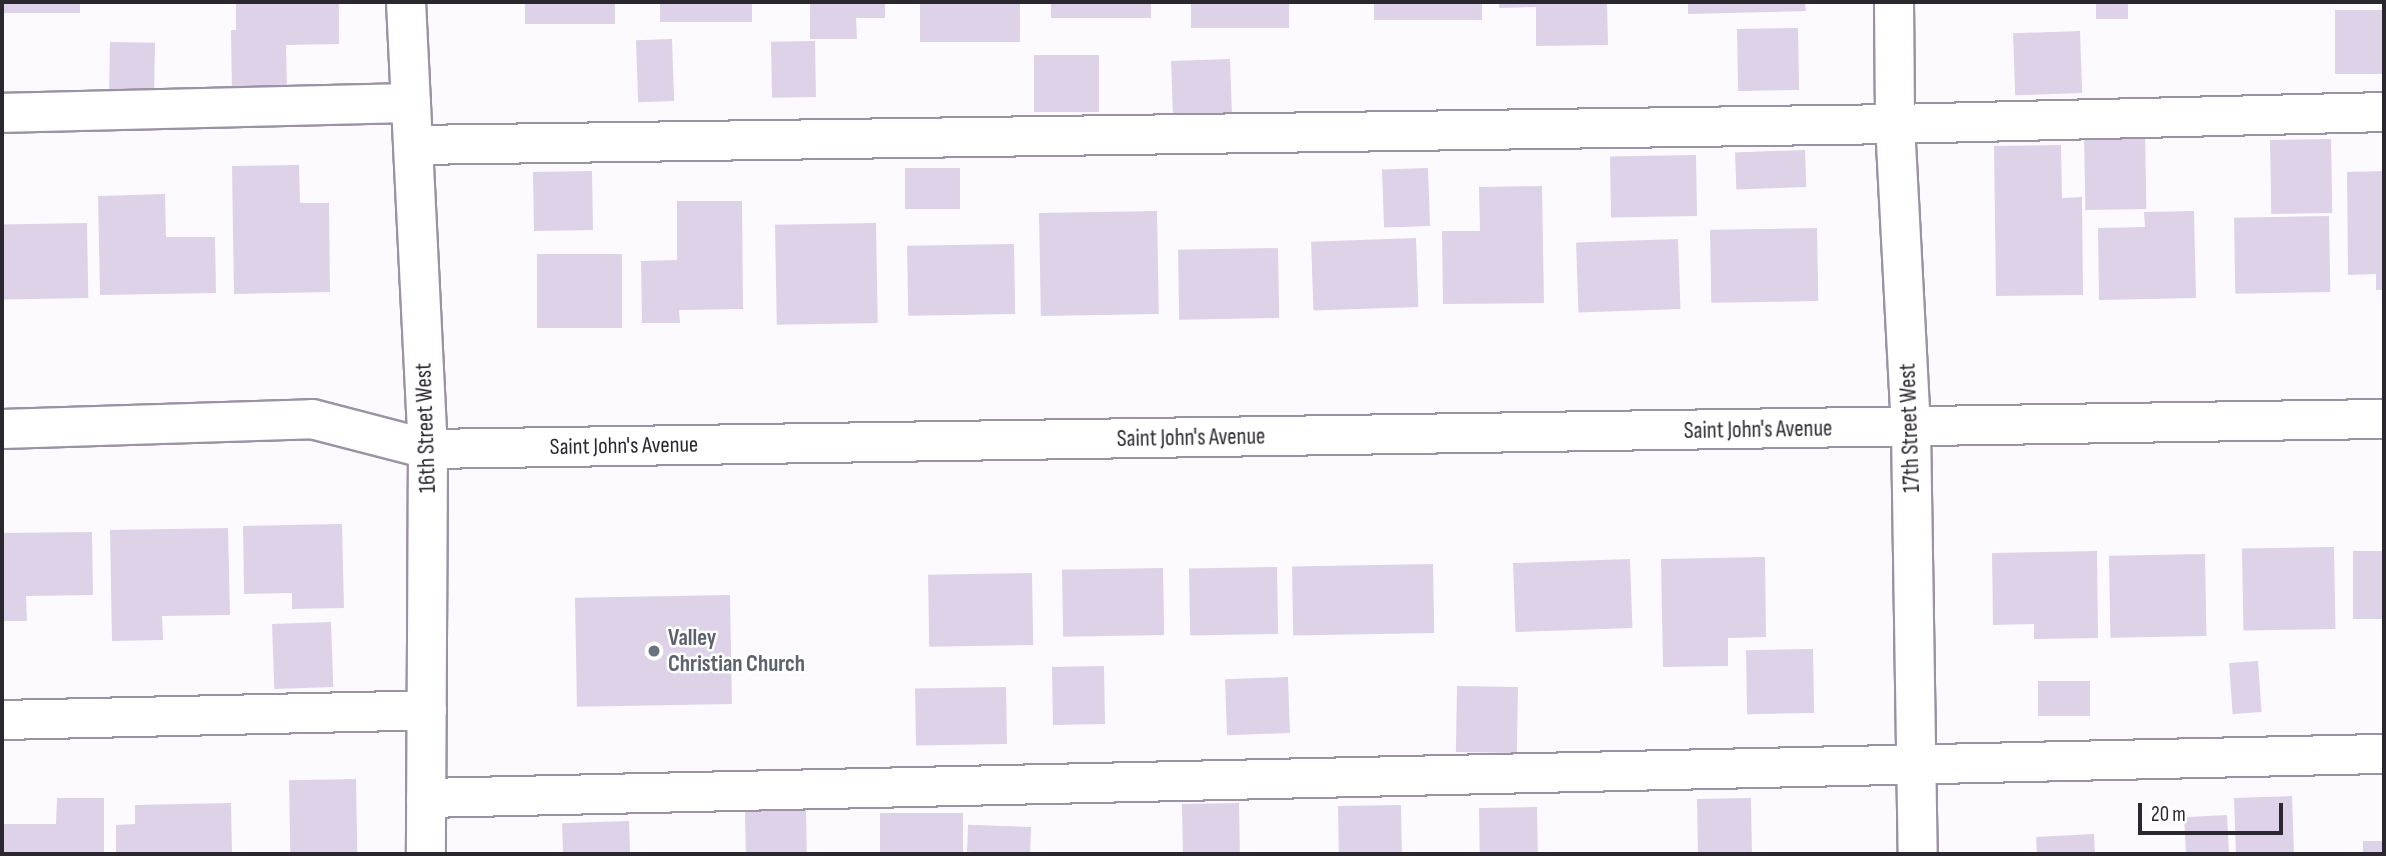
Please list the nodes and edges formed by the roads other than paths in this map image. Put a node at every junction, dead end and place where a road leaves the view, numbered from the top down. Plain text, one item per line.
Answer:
1 (406, 2) edge
2 (1894, 2) edge
3 (411, 103) junction
4 (2384, 112) edge
5 (2, 113) edge
6 (1895, 124) junction
7 (413, 145) junction
8 (2384, 418) edge
9 (1911, 428) junction
10 (2, 429) edge
11 (428, 449) junction
12 (427, 710) junction
13 (2, 720) edge
14 (2384, 754) edge
15 (1916, 762) junction
16 (426, 798) junction
17 (426, 854) edge
18 (1918, 854) edge

1 - 3 street, 16th Street West
2 - 6 street, 17th Street West
3 - 5 street
3 - 7 street, 16th Street West
4 - 6 street
6 - 7 street
6 - 9 street, 17th Street West
7 - 11 street, 16th Street West
8 - 9 street, Saint John's Avenue
9 - 11 street, Saint John's Avenue
9 - 15 street, 17th Street West
10 - 11 street, Saint John's Avenue
11 - 12 street, 16th Street West
12 - 13 street
12 - 16 street, 16th Street West
14 - 15 street
15 - 16 street
15 - 18 street, 17th Street West
16 - 17 street, 16th Street West

